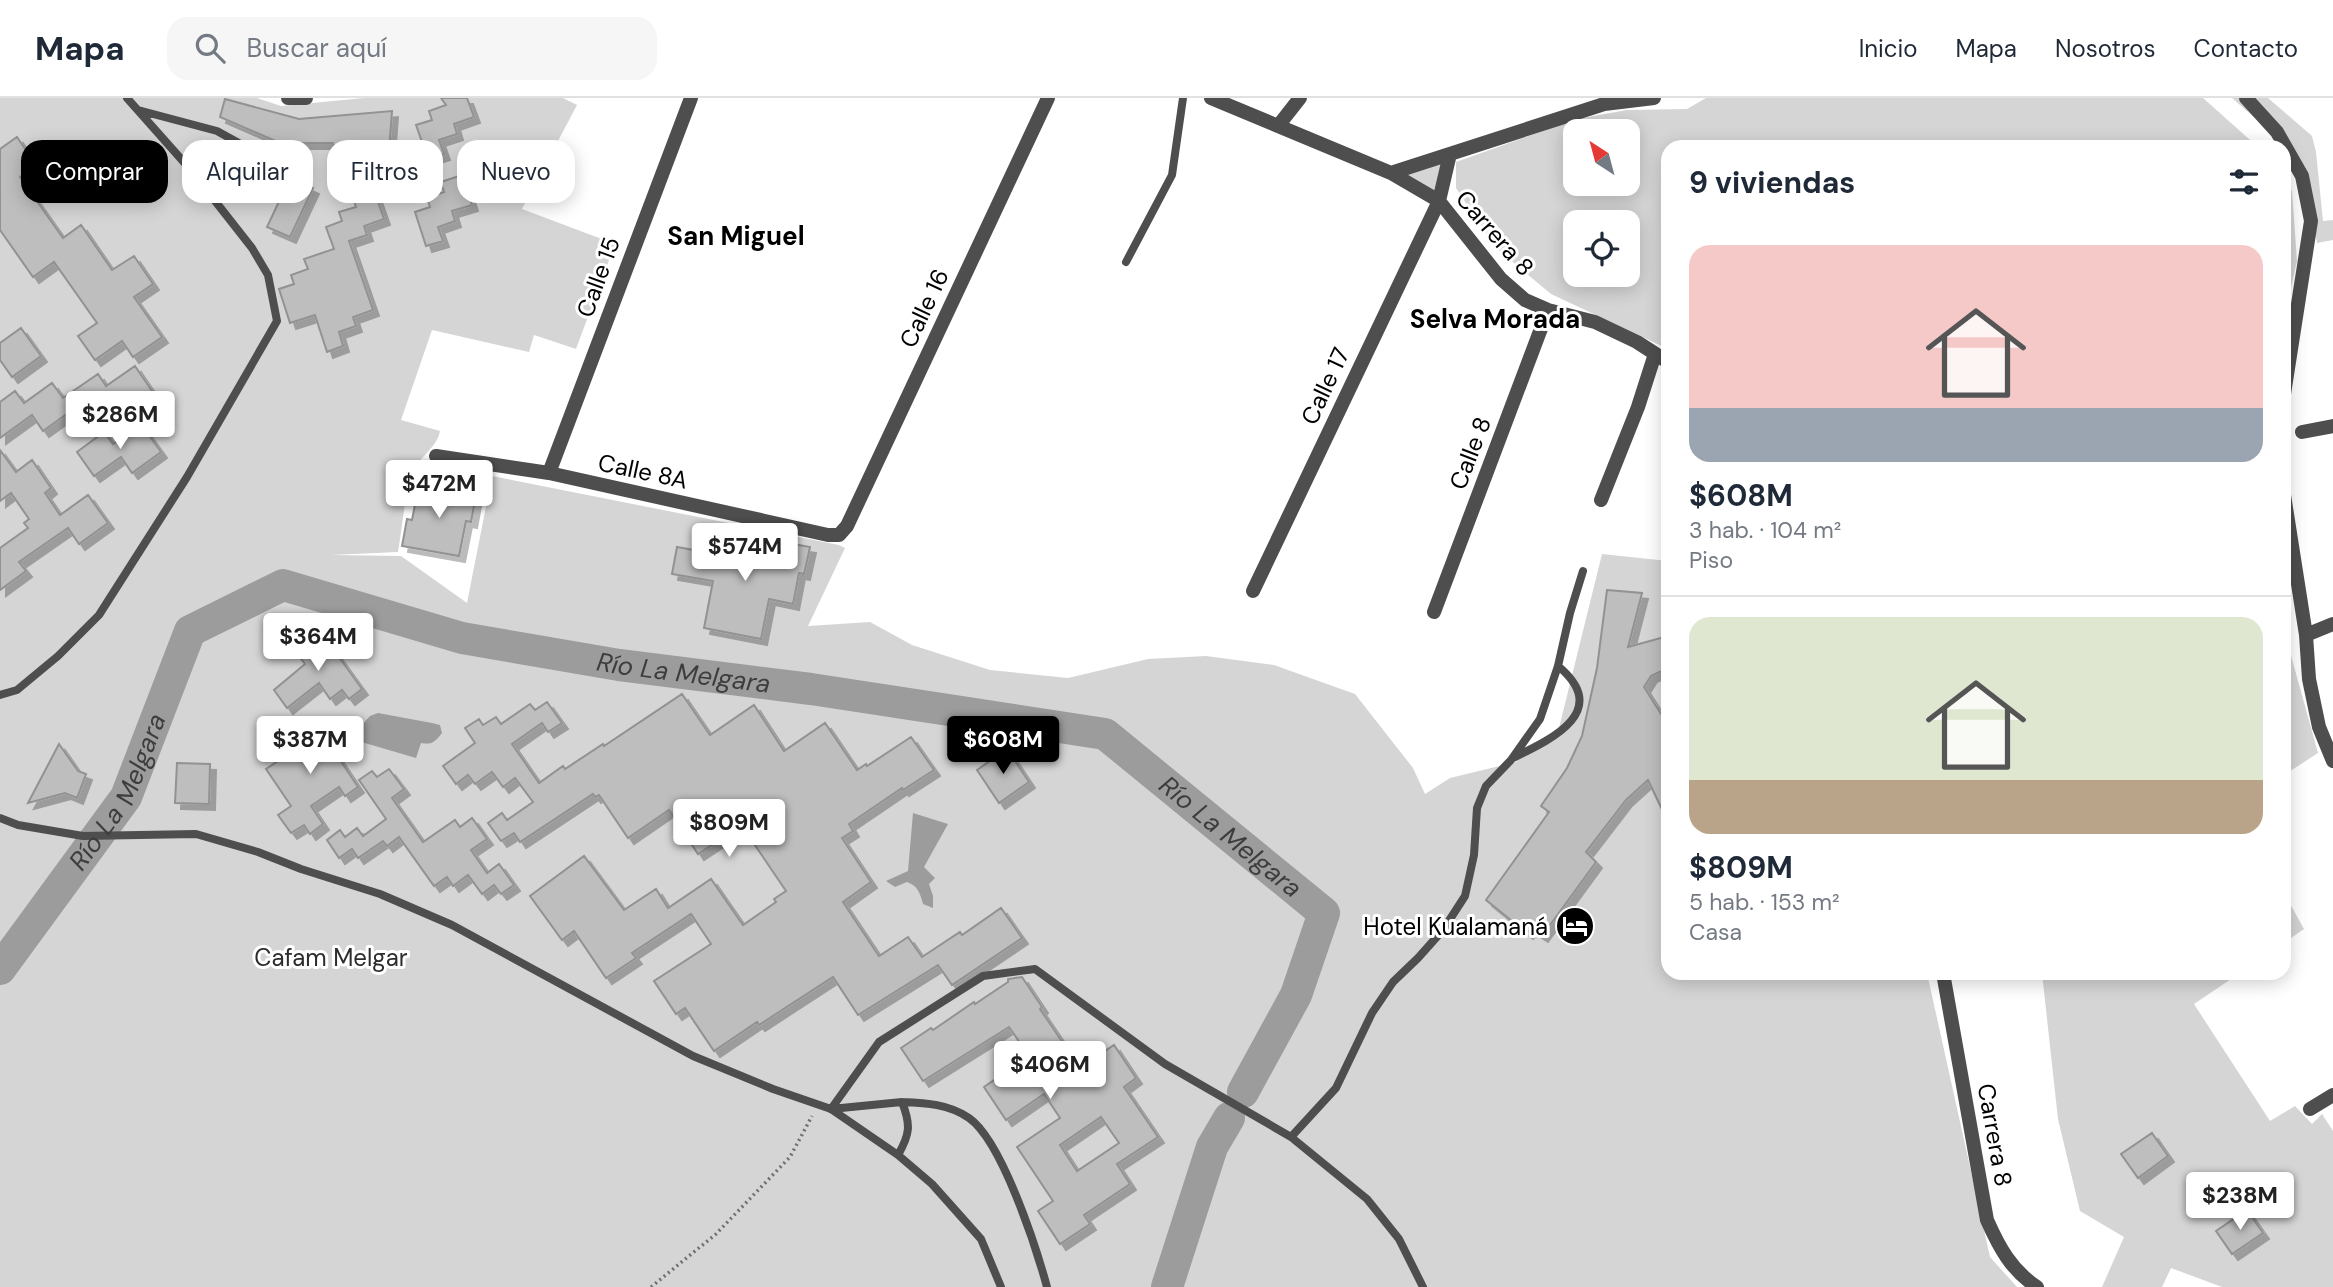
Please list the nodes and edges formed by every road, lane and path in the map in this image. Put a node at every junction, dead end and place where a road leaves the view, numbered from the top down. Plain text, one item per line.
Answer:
1 (127, 98) edge
2 (288, 98) edge
3 (306, 98) edge
4 (691, 98) edge
5 (1048, 98) edge
6 (1183, 98) edge
7 (1211, 98) edge
8 (1300, 98) edge
9 (1654, 98) edge
10 (2246, 98) edge
11 (138, 110) junction
12 (1278, 126) junction
13 (233, 140) edge
14 (2282, 140) edge
15 (1450, 154) junction
16 (2291, 157) edge
17 (1391, 173) junction
18 (1439, 201) junction
19 (1126, 262) dead end
20 (1548, 310) junction
21 (2291, 349) edge
22 (1661, 358) edge
23 (2333, 426) edge
24 (2302, 432) dead end
25 (436, 456) dead end
26 (549, 473) junction
27 (1601, 499) dead end
28 (839, 535) joint
29 (2291, 540) edge
30 (1583, 571) dead end
31 (1253, 591) dead end
32 (1434, 612) dead end
33 (2333, 624) edge
34 (2306, 635) junction
35 (1558, 666) junction
36 (0, 695) edge
37 (2326, 726) edge
38 (1511, 760) junction
39 (2333, 761) edge
40 (0, 818) edge
41 (1944, 980) edge
42 (2333, 1094) edge
43 (902, 1102) junction
44 (818, 1105) junction
45 (831, 1109) junction
46 (2310, 1109) dead end
47 (1291, 1137) junction
48 (898, 1155) junction
49 (651, 1287) edge
50 (1001, 1287) edge
51 (1047, 1287) edge
52 (1423, 1287) edge
53 (2037, 1287) edge

1 - 11 lane
2 - 3 street
4 - 26 street, Calle 15
5 - 28 street, Calle 16
6 - 19 lane
7 - 12 street, Carrera 8
8 - 12 street
9 - 15 street
10 - 14 street
11 - 13 lane
11 - 36 lane
12 - 17 street, Carrera 8
15 - 17 street
15 - 18 street, Calle 17
16 - 21 street
17 - 18 street, Carrera 8
18 - 20 street, Carrera 8
18 - 31 street, Calle 17
20 - 22 street, Carrera 8
20 - 32 street, Calle 8
22 - 27 street
23 - 24 street
25 - 26 street, Calle 8A
26 - 28 street, Calle 8A
29 - 34 street
30 - 35 lane
33 - 34 street
34 - 37 street
35 - 38 lane
35 - 38 lane
37 - 39 street
38 - 47 lane
40 - 44 lane
41 - 53 street, Carrera 8
42 - 46 street
43 - 45 lane
43 - 48 lane
43 - 51 lane
44 - 45 lane
44 - 49 path
45 - 47 lane
45 - 48 lane
47 - 52 lane
48 - 50 lane

